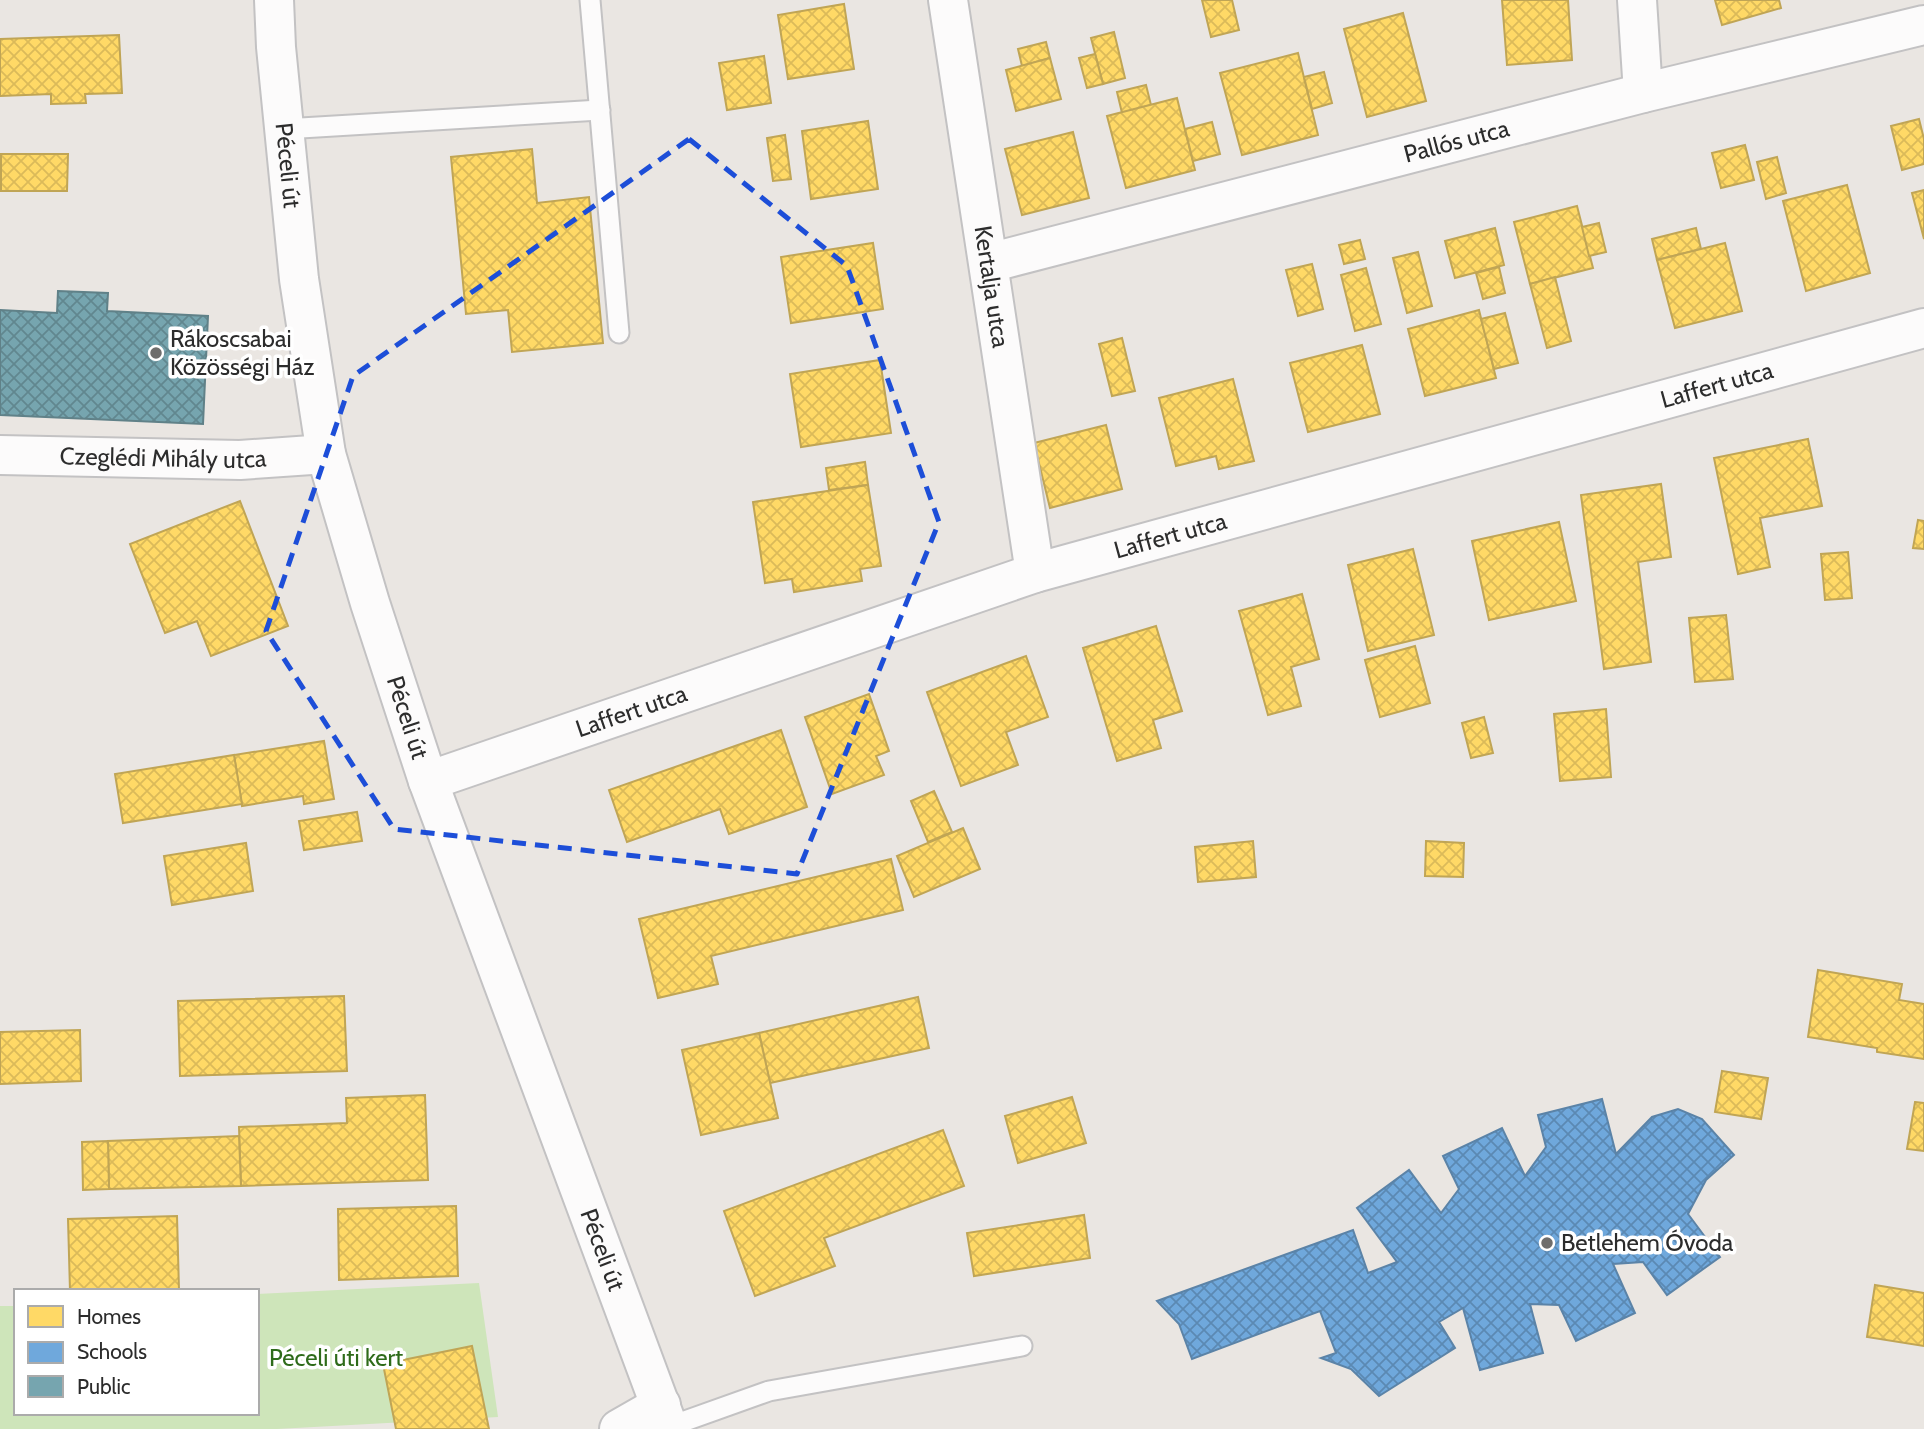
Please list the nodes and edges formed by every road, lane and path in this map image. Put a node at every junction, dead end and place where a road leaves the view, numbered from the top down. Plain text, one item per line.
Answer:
1 (274, 0) edge
2 (590, 0) edge
3 (948, 0) edge
4 (1637, 0) edge
5 (1924, 24) edge
6 (1643, 93) junction
7 (600, 110) junction
8 (284, 129) junction
9 (989, 263) junction
10 (1924, 328) edge
11 (620, 333) dead end
12 (326, 454) junction
13 (0, 455) edge
14 (1035, 573) junction
15 (428, 781) junction
16 (1022, 1346) dead end
17 (666, 1420) edge
18 (620, 1429) edge

1 - 8 street, Péceli út
2 - 7 lane
3 - 9 street, Kertalja utca
4 - 6 street
5 - 6 street, Pallós utca
6 - 9 street, Pallós utca
7 - 8 lane
7 - 11 lane
8 - 12 street, Péceli út
9 - 14 street, Kertalja utca
10 - 14 street, Laffert utca
12 - 13 street, Czeglédi Mihály utca
12 - 15 street, Péceli út
14 - 15 street, Laffert utca
15 - 17 street, Péceli út
16 - 17 lane
17 - 18 street

